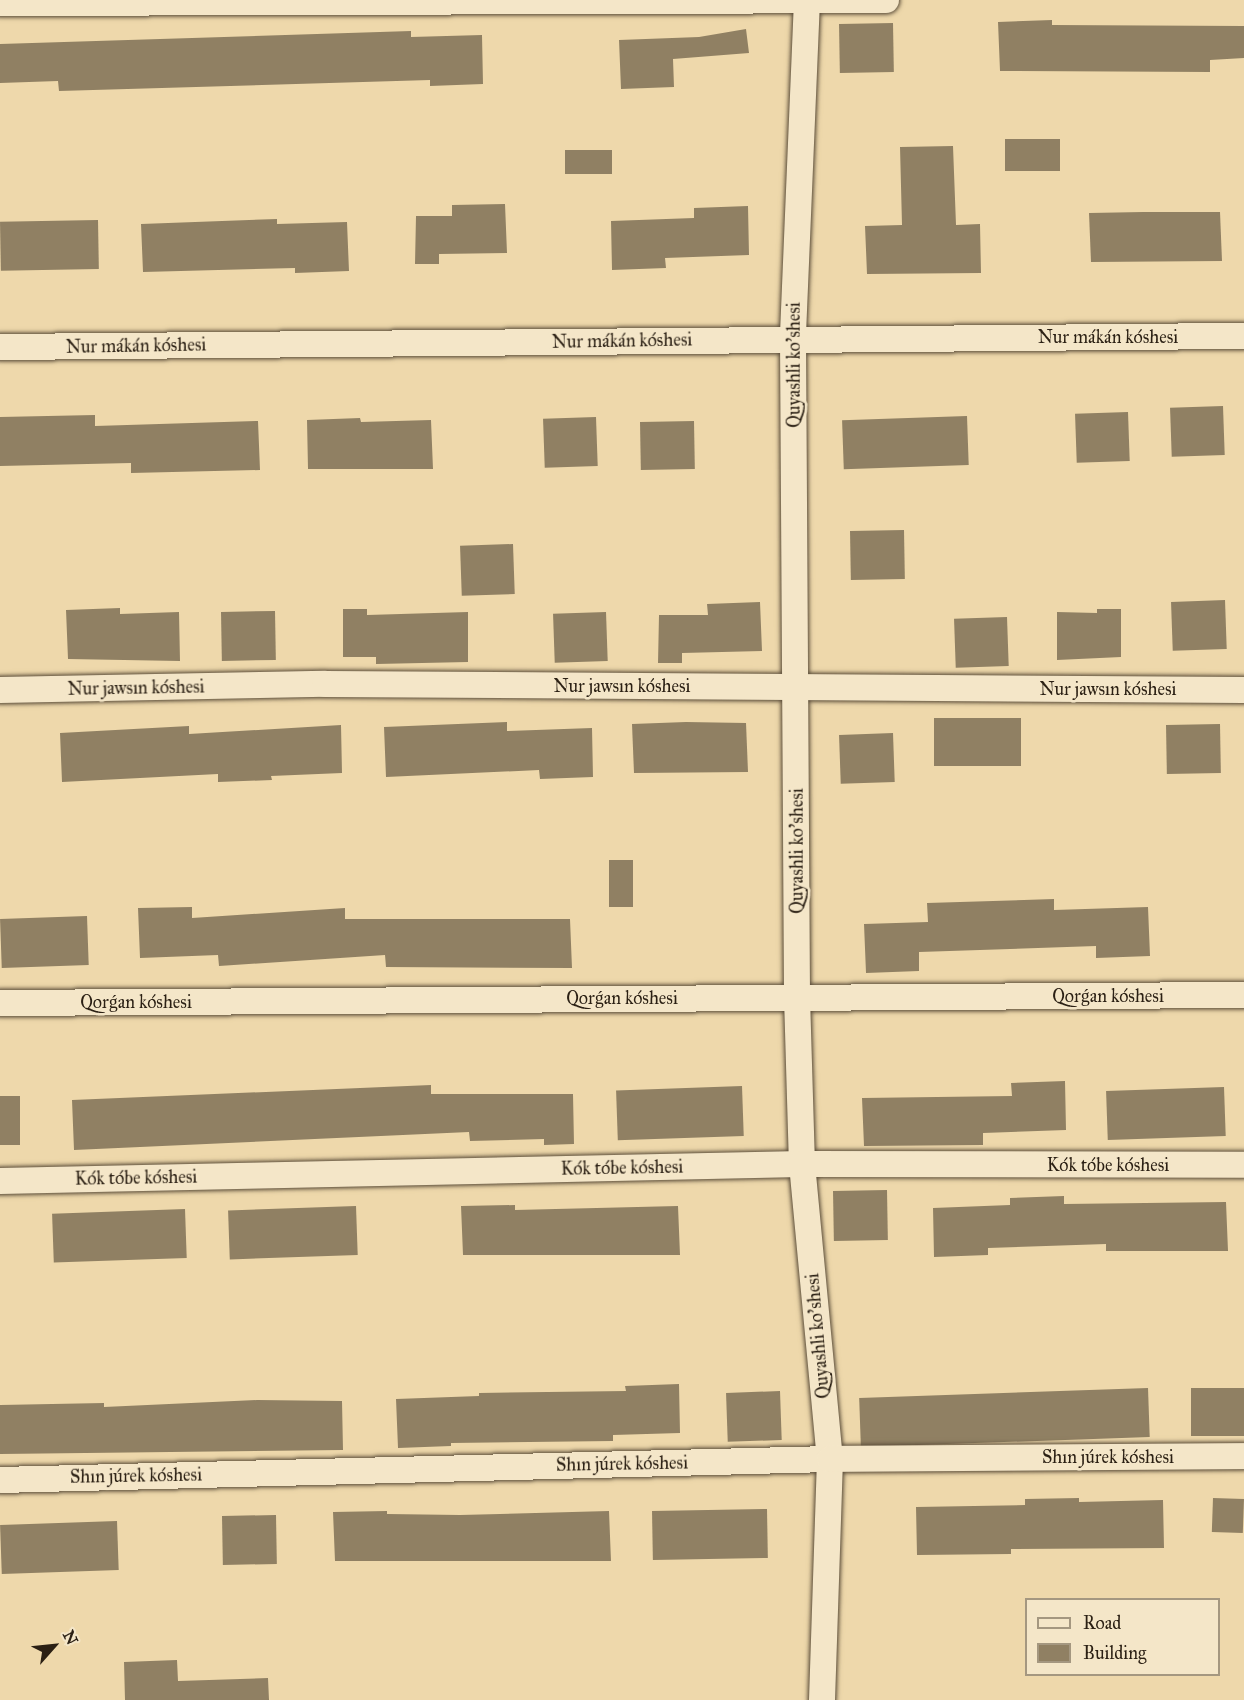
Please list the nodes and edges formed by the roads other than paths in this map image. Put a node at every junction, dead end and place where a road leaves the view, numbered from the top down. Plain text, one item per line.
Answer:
1 (886, 0) edge
2 (807, 1) edge
3 (0, 3) edge
4 (1244, 336) edge
5 (793, 339) junction
6 (0, 347) edge
7 (797, 687) junction
8 (0, 690) edge
9 (1244, 690) edge
10 (1244, 995) edge
11 (797, 997) junction
12 (0, 1003) edge
13 (802, 1164) junction
14 (1244, 1165) edge
15 (0, 1181) edge
16 (1244, 1456) edge
17 (830, 1459) junction
18 (0, 1480) edge
19 (822, 1700) edge

1 - 2 street
2 - 3 street
2 - 5 street, Quyashli ko'shesi
4 - 5 street, Nur mákán kóshesi
5 - 6 street, Nur mákán kóshesi
5 - 7 street, Quyashli ko'shesi
7 - 8 street, Nur jawsın kóshesi
7 - 9 street, Nur jawsın kóshesi
7 - 11 street, Quyashli ko'shesi
10 - 11 street, Qorǵan kóshesi
11 - 12 street, Qorǵan kóshesi
11 - 13 street, Quyashli ko'shesi
13 - 14 street, Kók tóbe kóshesi
13 - 15 street, Kók tóbe kóshesi
13 - 17 street, Quyashli ko'shesi
16 - 17 street, Shın júrek kóshesi
17 - 18 street, Shın júrek kóshesi
17 - 19 street, Quyashli ko'shesi

